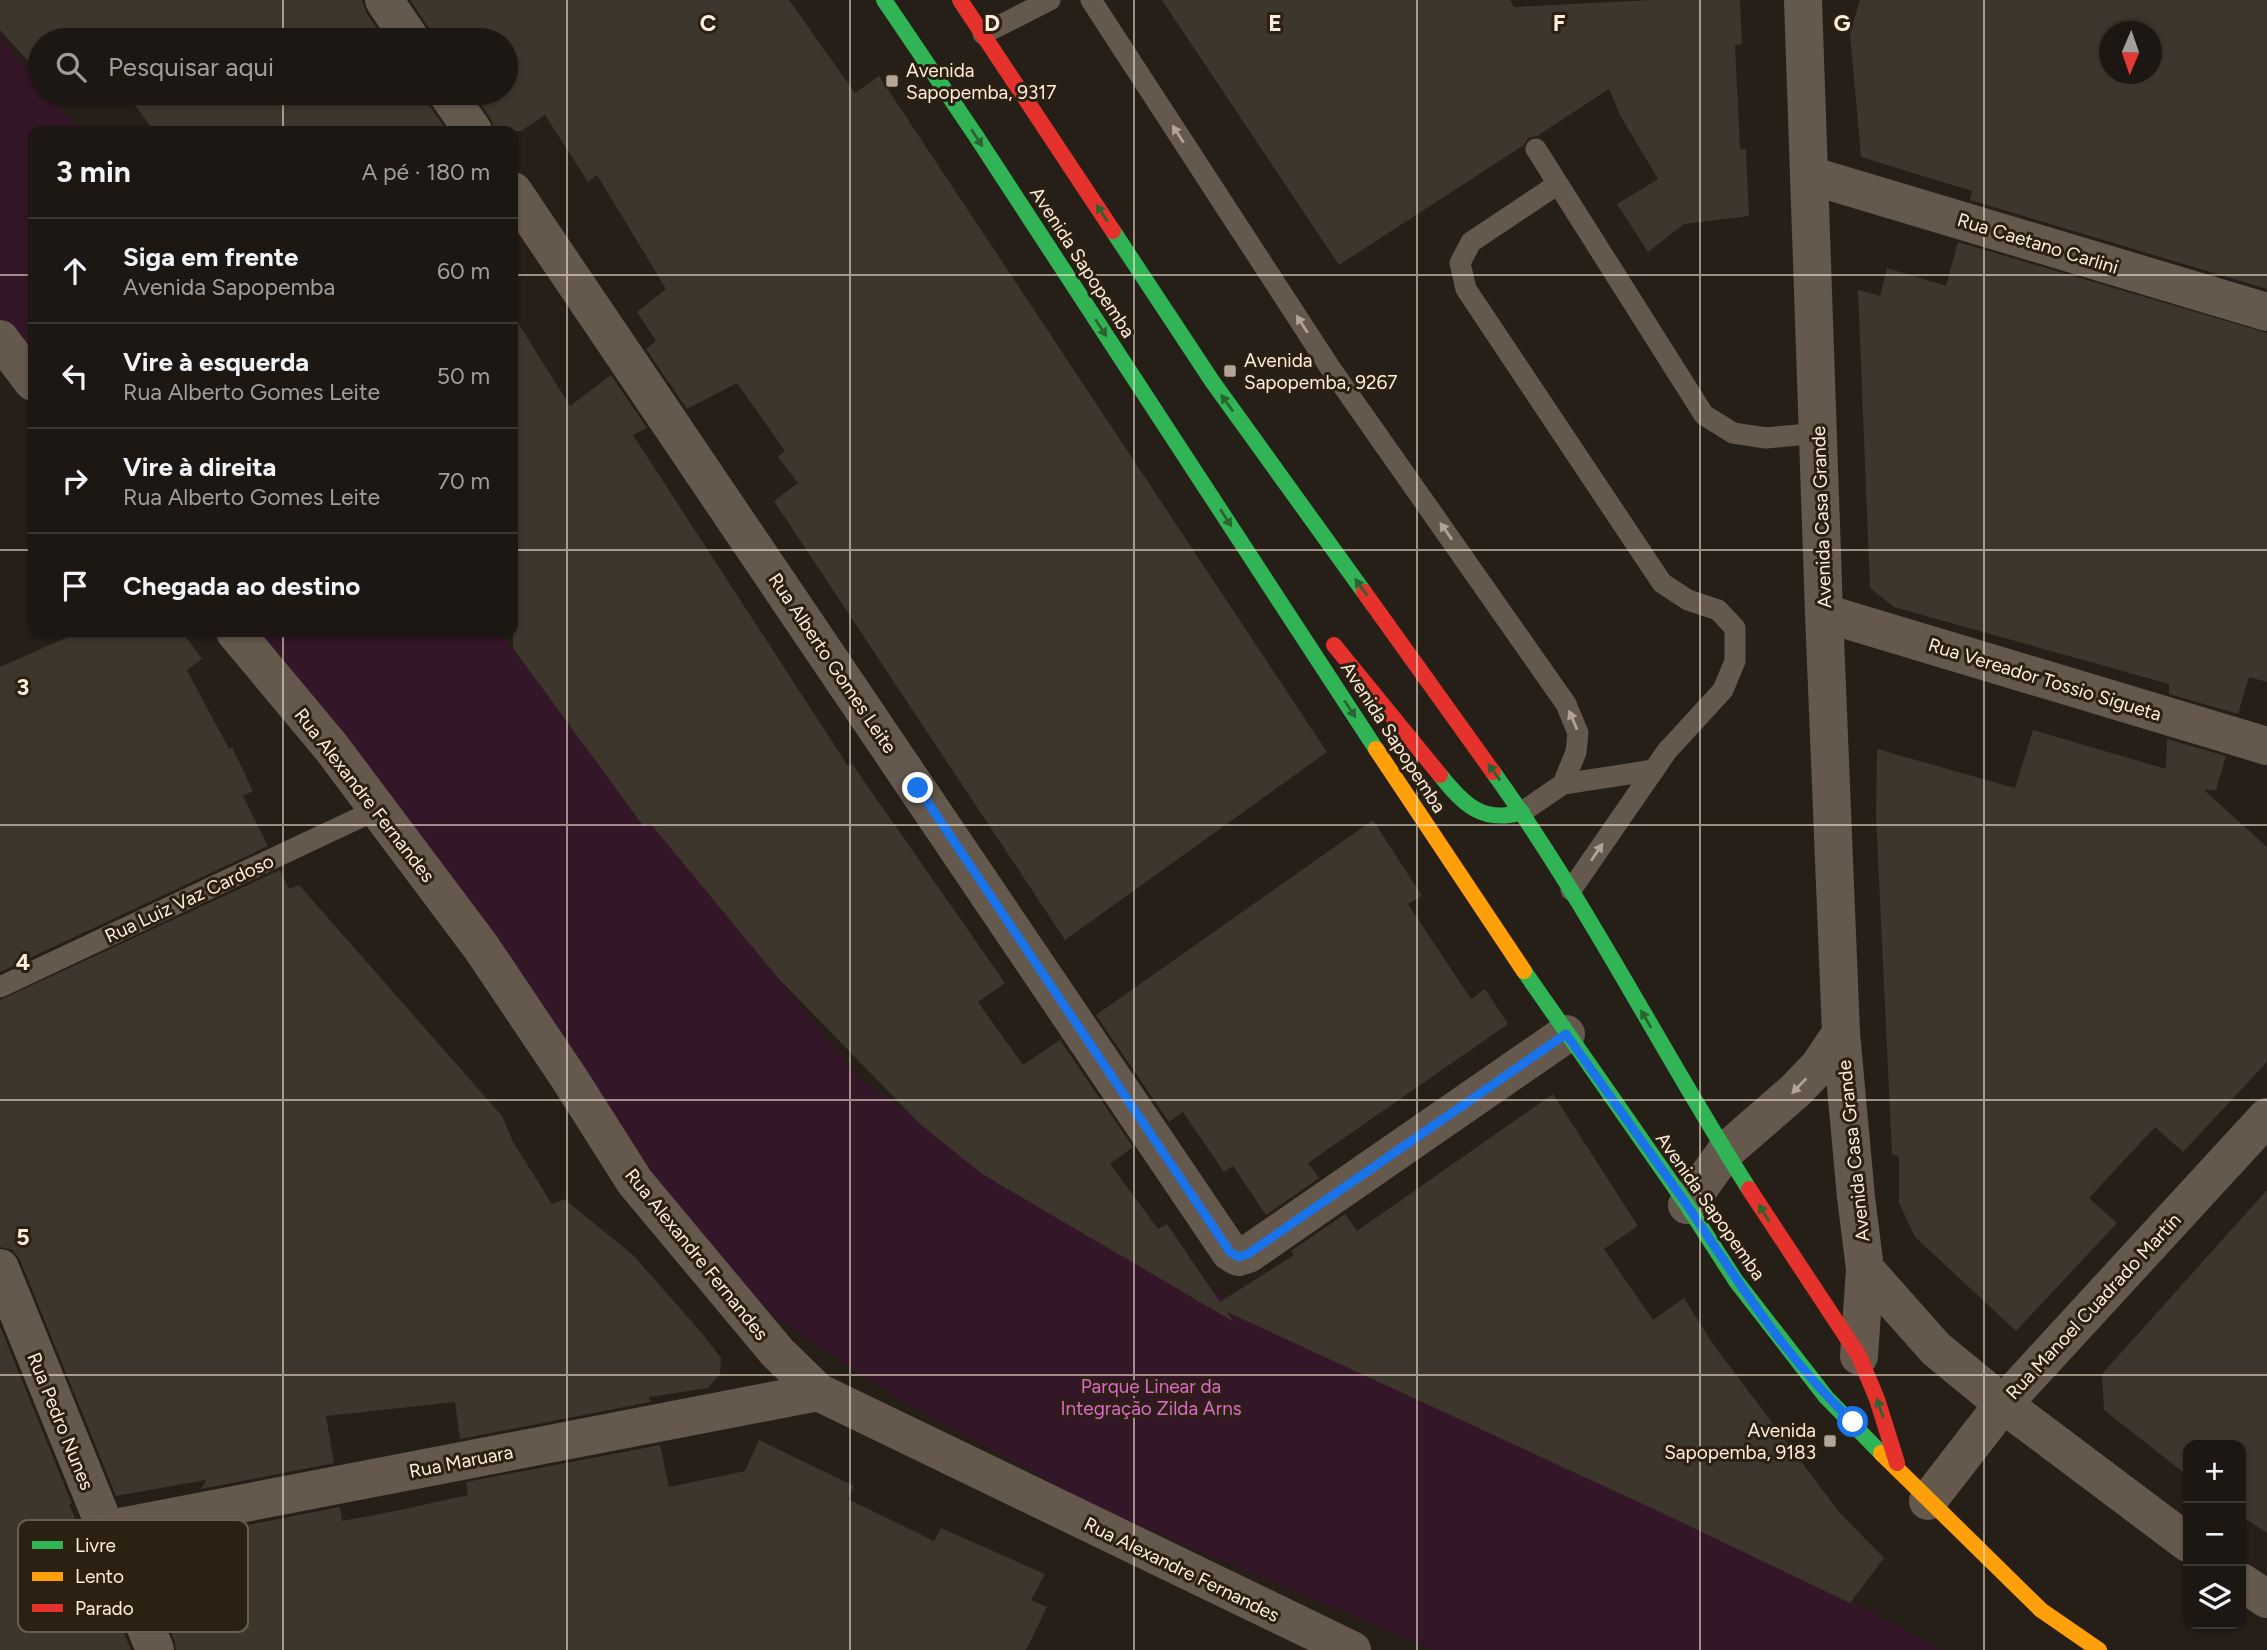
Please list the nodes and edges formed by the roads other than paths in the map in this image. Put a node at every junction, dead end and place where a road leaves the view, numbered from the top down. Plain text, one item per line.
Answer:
1 (384, 0) edge
2 (884, 0) edge
3 (960, 0) edge
4 (1050, 0) edge
5 (1091, 0) edge
6 (1802, 0) edge
7 (403, 28) edge
8 (983, 34) junction
9 (455, 105) edge
10 (469, 126) edge
11 (1536, 149) dead end
12 (1809, 175) junction
13 (1558, 184) junction
14 (518, 198) edge
15 (2267, 312) edge
16 (0, 339) edge
17 (28, 375) edge
18 (1818, 433) junction
19 (1253, 560) junction
20 (1824, 613) junction
21 (238, 637) edge
22 (2267, 746) edge
23 (1654, 769) junction
24 (1563, 784) junction
25 (378, 809) junction
26 (1522, 812) junction
27 (1571, 890) junction
28 (0, 987) edge
29 (1841, 1033) junction
30 (1566, 1034) junction
31 (2267, 1117) edge
32 (1726, 1151) junction
33 (1686, 1205) junction
34 (0, 1268) edge
35 (1865, 1269) junction
36 (1859, 1356) junction
37 (818, 1392) junction
38 (2003, 1404) junction
39 (1900, 1473) junction
40 (1928, 1501) junction
41 (100, 1520) edge
42 (156, 1520) edge
43 (2183, 1539) edge
44 (2246, 1585) edge
45 (2267, 1599) edge
46 (147, 1632) edge
47 (155, 1650) edge
48 (1352, 1650) edge
49 (2099, 1650) edge

1 - 7 street
2 -> 19 main road, Avenida Sapopemba
3 - 8 main road, Avenida Sapopemba
4 - 8 lane
24 -> 5 lane
6 - 12 street, Avenida Casa Grande
26 -> 8 main road, Avenida Sapopemba
9 - 10 street
11 - 13 lane
12 - 15 street, Rua Caetano Carlini
12 - 18 street, Avenida Casa Grande
13 - 18 lane
13 - 23 lane
14 - 30 street, Rua Alberto Gomes Leite
16 - 17 street
18 - 20 street, Avenida Casa Grande
19 - 26 main road
19 -> 30 main road, Avenida Sapopemba
20 - 22 street, Rua Vereador Tossio Sigueta
20 - 29 street, Avenida Casa Grande
21 - 25 street, Rua Alexandre Fernandes
23 - 24 lane
27 -> 23 lane
24 - 26 lane
25 - 28 lane, Rua Luiz Vaz Cardoso
25 - 37 street, Rua Alexandre Fernandes
26 - 27 main road, Avenida Sapopemba
32 -> 27 main road, Avenida Sapopemba
29 -> 32 street, Avenida Casa Grande
29 - 35 street, Avenida Casa Grande
30 - 33 main road, Avenida Sapopemba
31 - 38 street, Rua Manoel Cuadrado Martín
32 - 33 street, Avenida Casa Grande
36 -> 32 main road, Avenida Sapopemba
33 - 39 main road, Avenida Sapopemba
34 - 41 street, Rua Pedro Nunes
35 - 36 street, Avenida Casa Grande
35 - 38 street, Avenida Casa Grande
39 -> 36 main road, Avenida Sapopemba
37 - 42 street, Rua Maruara
37 - 48 street, Rua Alexandre Fernandes
38 - 40 street, Rua Manoel Cuadrado Martín
38 - 43 street, Avenida Casa Grande
39 - 40 main road, Avenida Sapopemba
40 - 49 main road, Avenida Sapopemba
44 - 45 street
46 - 47 street, Rua Pedro Nunes

